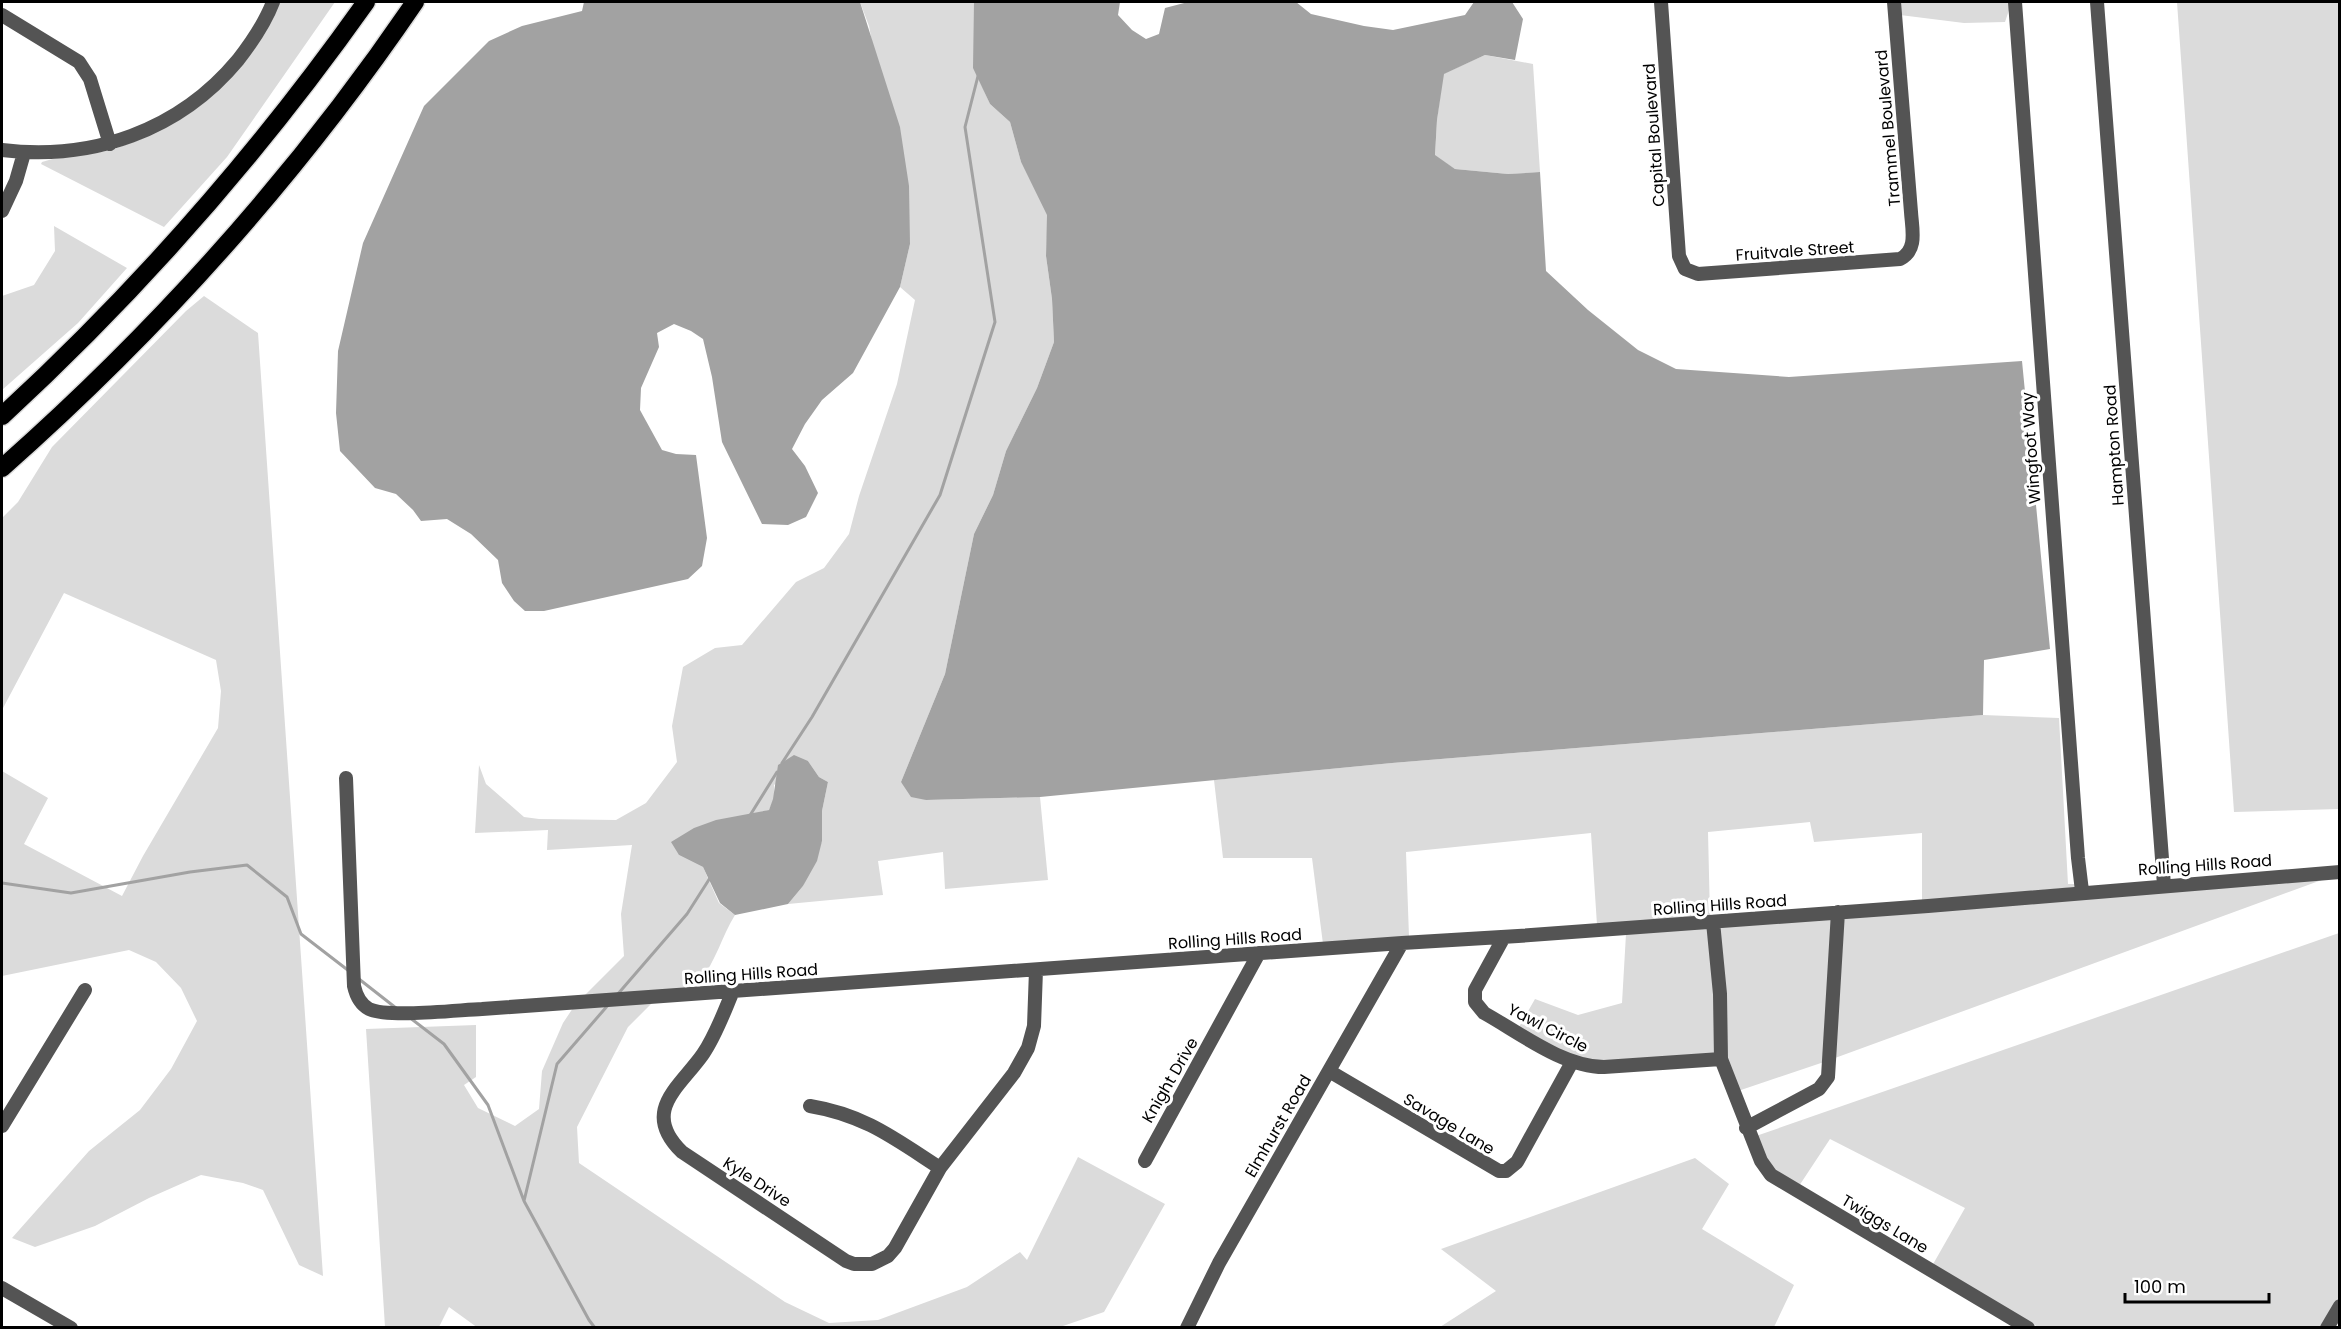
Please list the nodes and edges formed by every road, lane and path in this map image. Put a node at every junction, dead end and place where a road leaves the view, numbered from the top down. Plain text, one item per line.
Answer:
1 (273, 2) edge
2 (366, 2) edge
3 (416, 2) edge
4 (1661, 2) edge
5 (1894, 2) edge
6 (2017, 2) edge
7 (2097, 2) edge
8 (2, 15) edge
9 (110, 144) junction
10 (2, 150) edge
11 (24, 153) junction
12 (2, 211) edge
13 (1910, 252) joint
14 (1683, 266) joint
15 (2, 416) edge
16 (2, 468) edge
17 (346, 778) dead end
18 (2340, 872) edge
19 (2164, 885) junction
20 (2082, 891) junction
21 (1838, 912) junction
22 (1713, 922) junction
23 (1504, 937) junction
24 (1402, 943) junction
25 (1259, 953) junction
26 (1036, 970) junction
27 (85, 990) dead end
28 (733, 991) junction
29 (1721, 1059) junction
30 (1572, 1062) junction
31 (1329, 1071) junction
32 (810, 1106) dead end
33 (2, 1126) edge
34 (1746, 1128) junction
35 (1145, 1161) dead end
36 (940, 1168) junction
37 (2, 1287) edge
38 (2340, 1306) edge
39 (71, 1328) edge
40 (1187, 1328) edge
41 (2028, 1328) edge
42 (2327, 1328) edge

1 - 9 street
2 - 15 highway
3 - 16 highway
4 - 14 street, Capital Boulevard
5 - 13 street, Trammel Boulevard
6 - 20 street, Wingfoot Way
7 - 19 street, Hampton Road
8 - 9 street
9 - 11 street
10 - 11 street
11 - 12 street
13 - 14 street, Fruitvale Street
17 - 28 street, Rolling Hills Road
18 - 19 street, Rolling Hills Road
19 - 20 street, Rolling Hills Road
20 - 21 street, Rolling Hills Road
21 - 22 street, Rolling Hills Road
21 - 34 street
22 - 23 street, Rolling Hills Road
22 - 29 street
23 - 24 street, Rolling Hills Road
23 - 30 street, Yawl Circle
24 - 25 street, Rolling Hills Road
24 - 31 street, Elmhurst Road
25 - 26 street, Rolling Hills Road
25 - 35 street, Knight Drive
26 - 28 street, Rolling Hills Road
26 - 36 street, Kyle Drive
27 - 33 street
28 - 36 street, Kyle Drive
29 - 30 street, Yawl Circle
29 - 34 street
30 - 31 street, Savage Lane
31 - 40 street, Elmhurst Road
32 - 36 street
34 - 41 street, Twiggs Lane
37 - 39 street
38 - 42 street

